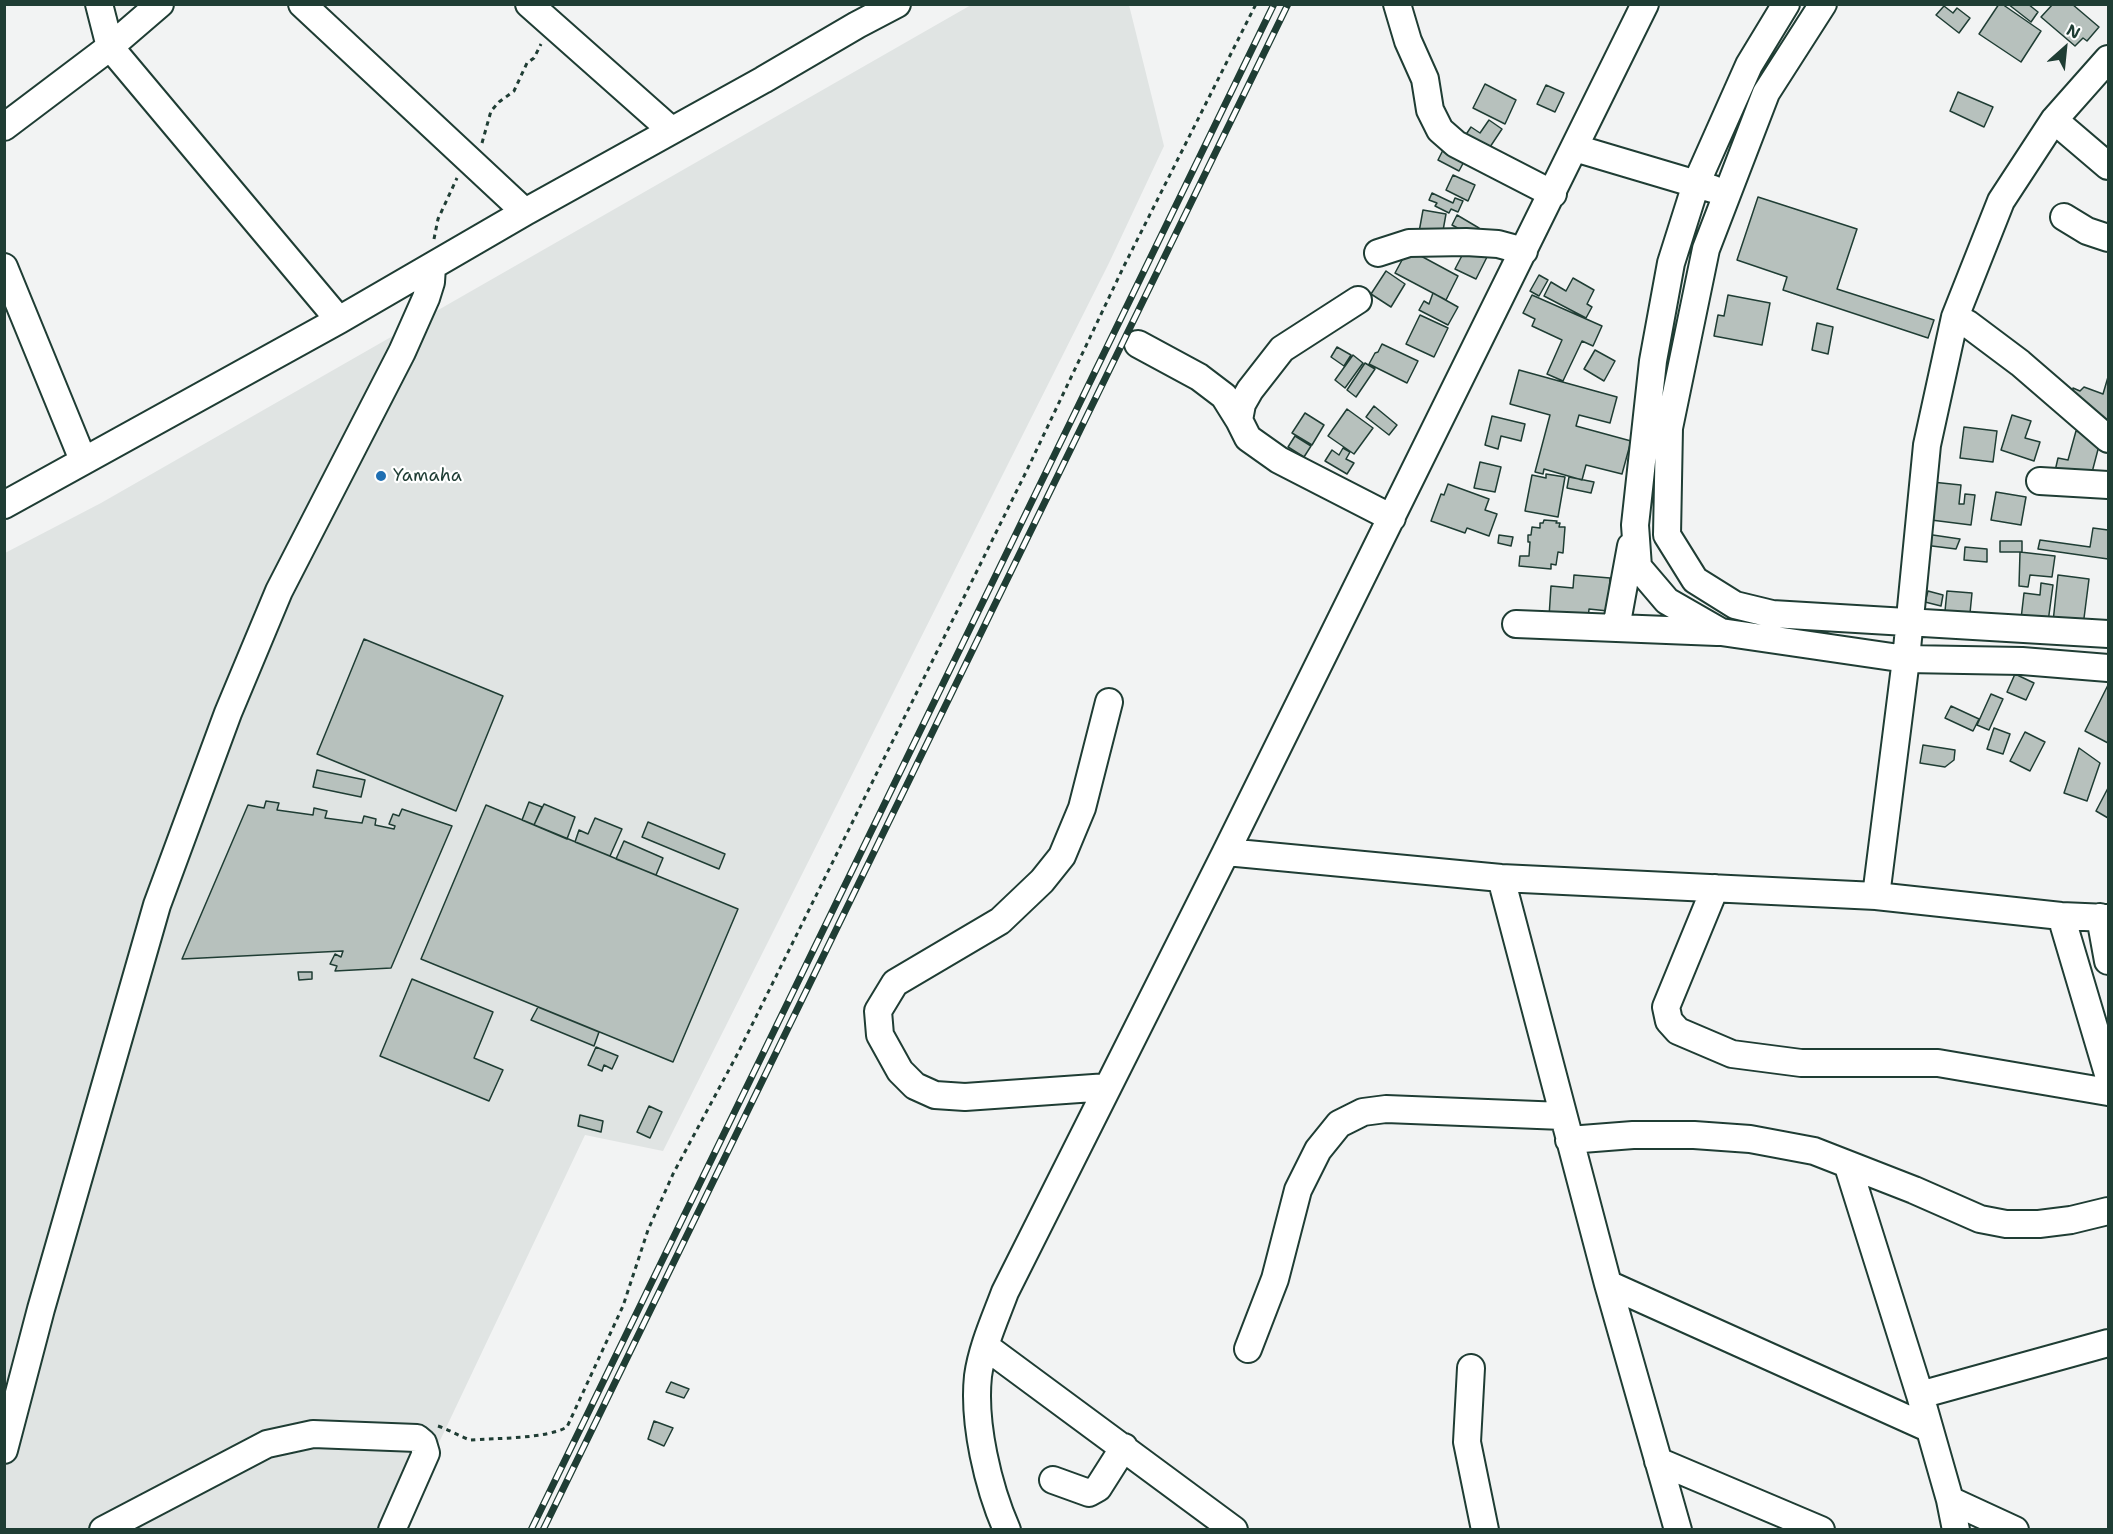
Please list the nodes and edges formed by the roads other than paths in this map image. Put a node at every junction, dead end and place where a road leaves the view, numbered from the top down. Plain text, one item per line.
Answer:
1 (99, 4) edge
2 (160, 4) edge
3 (302, 4) edge
4 (529, 4) edge
5 (897, 4) edge
6 (1397, 4) edge
7 (1645, 4) edge
8 (1786, 4) edge
9 (1823, 4) edge
10 (110, 46) junction
11 (2109, 59) edge
12 (2054, 120) junction
13 (4, 127) edge
14 (671, 130) junction
15 (1575, 148) junction
16 (2109, 166) edge
17 (1696, 184) junction
18 (1728, 192) junction
19 (1553, 194) junction
20 (525, 212) junction
21 (2064, 217) dead end
22 (2109, 238) edge
23 (1524, 252) junction
24 (1378, 253) dead end
25 (4, 267) edge
26 (432, 267) junction
27 (1358, 300) dead end
28 (1955, 317) junction
29 (339, 320) junction
30 (1138, 344) dead end
31 (1239, 420) junction
32 (1657, 427) junction
33 (2109, 439) edge
34 (83, 460) junction
35 (2040, 481) dead end
36 (2109, 485) edge
37 (4, 505) edge
38 (1392, 518) junction
39 (1635, 525) junction
40 (1910, 623) junction
41 (1516, 624) dead end
42 (1616, 628) junction
43 (1720, 632) junction
44 (2109, 634) edge
45 (1906, 659) junction
46 (2109, 668) edge
47 (1109, 702) dead end
48 (1226, 852) junction
49 (1501, 878) junction
50 (1715, 888) junction
51 (1876, 896) junction
52 (2061, 916) junction
53 (2104, 918) edge
54 (2109, 961) edge
55 (2109, 1074) edge
56 (1108, 1087) junction
57 (2109, 1092) edge
58 (1563, 1116) junction
59 (1569, 1140) junction
60 (1848, 1166) junction
61 (2109, 1211) edge
62 (1608, 1284) junction
63 (2109, 1343) edge
64 (985, 1346) junction
65 (1248, 1348) dead end
66 (1471, 1368) dead end
67 (1920, 1395) junction
68 (1928, 1428) junction
69 (1124, 1447) junction
70 (4, 1450) edge
71 (1658, 1461) junction
72 (1053, 1480) dead end
73 (1950, 1500) junction
74 (103, 1530) edge
75 (392, 1530) edge
76 (1007, 1530) edge
77 (1234, 1530) edge
78 (1485, 1530) edge
79 (1678, 1530) edge
80 (1821, 1530) edge
81 (1956, 1530) edge
82 (2015, 1530) edge

1 - 10 street
2 - 10 street
3 - 20 street
4 - 14 street
5 - 14 street
6 - 19 street
7 - 15 street
8 - 17 street
9 - 18 street
10 - 13 street
10 - 29 street
11 - 12 street
12 - 16 street
12 - 28 street
14 - 20 street
15 - 17 street
15 - 19 street
17 - 18 street
17 - 32 street
18 - 32 street
19 - 23 street
20 - 26 street
21 - 22 street
23 - 24 street
23 - 38 street
25 - 34 street
26 - 29 street
26 - 70 street
27 - 31 street
28 - 33 street
28 - 40 street
29 - 34 street
30 - 31 street
31 - 38 street
32 - 39 street
32 - 40 street
34 - 37 street
35 - 36 street
38 - 48 street
39 - 42 street
39 - 43 street
40 - 44 street
40 - 45 street
41 - 42 street
42 - 43 street
43 - 45 street
45 - 46 street
45 - 51 street
47 - 56 street
48 - 49 street
48 - 56 street
49 - 50 street
49 - 58 street
50 - 51 street
50 - 57 street
51 - 52 street
52 - 53 street
52 - 55 street
53 - 54 street
56 - 64 street
58 - 59 street
58 - 65 street
59 - 60 street
59 - 62 street
60 - 61 street
60 - 67 street
62 - 68 street
62 - 71 street
63 - 67 street
64 - 69 street
64 - 76 street
66 - 78 street
67 - 68 street
68 - 73 street
69 - 72 street
69 - 77 street
71 - 79 street
71 - 80 street
73 - 81 street
73 - 82 street
74 - 75 street

